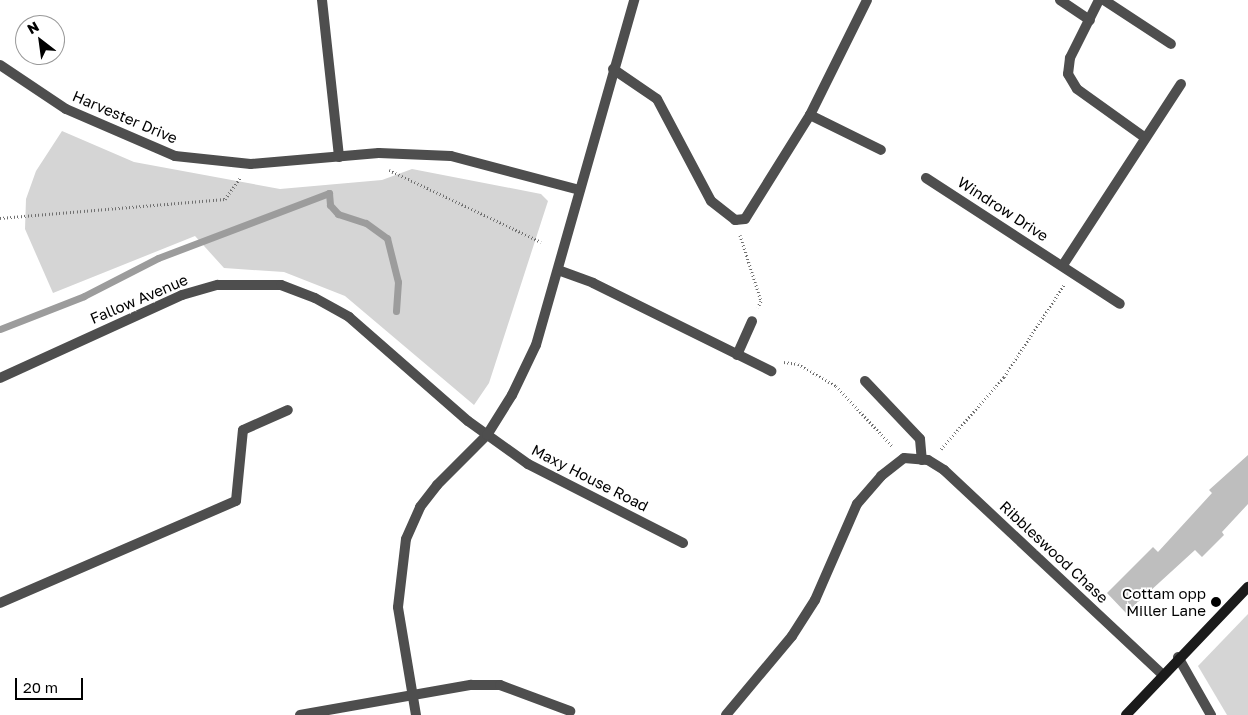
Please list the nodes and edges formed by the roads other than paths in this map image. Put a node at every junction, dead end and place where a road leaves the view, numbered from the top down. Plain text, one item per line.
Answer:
1 (322, 0) edge
2 (634, 0) edge
3 (867, 0) edge
4 (1060, 0) edge
5 (1100, 0) edge
6 (1104, 0) edge
7 (1090, 20) junction
8 (1171, 44) dead end
9 (0, 65) edge
10 (613, 69) junction
11 (1181, 84) dead end
12 (810, 115) junction
13 (1144, 137) junction
14 (881, 150) dead end
15 (339, 157) junction
16 (926, 178) dead end
17 (580, 190) junction
18 (1063, 265) junction
19 (558, 270) junction
20 (1120, 304) dead end
21 (752, 321) road end
22 (736, 355) junction
23 (771, 372) dead end
24 (0, 378) edge
25 (865, 381) dead end
26 (288, 410) dead end
27 (487, 436) junction
28 (927, 461) junction
29 (683, 543) dead end
30 (1248, 586) edge
31 (0, 603) edge
32 (1178, 657) junction
33 (1162, 674) junction
34 (414, 696) junction
35 (570, 712) dead end
36 (300, 715) edge
37 (416, 715) edge
38 (726, 715) edge
39 (1126, 715) edge
40 (1211, 715) edge

1 - 15 street
2 - 10 street
3 - 12 street
4 - 7 street
5 - 7 street
6 - 8 street
7 - 13 street
9 - 15 street, Harvester Drive
10 - 12 street
10 - 17 street
11 - 13 street
12 - 14 street
13 - 18 street
15 - 17 street, Harvester Drive
16 - 18 street, Windrow Drive
17 - 19 street
18 - 20 street, Windrow Drive
19 - 22 street
19 - 27 street
21 - 22 street
22 - 23 street
24 - 27 street, Fallow Avenue
25 - 28 street
26 - 31 street
27 - 29 street, Maxy House Road
27 - 34 street
28 - 33 street, Ribbleswood Chase
28 - 38 street
30 - 32 street
32 - 33 street
32 - 40 street
33 - 39 street
34 - 35 street
34 - 36 street
34 - 37 street

